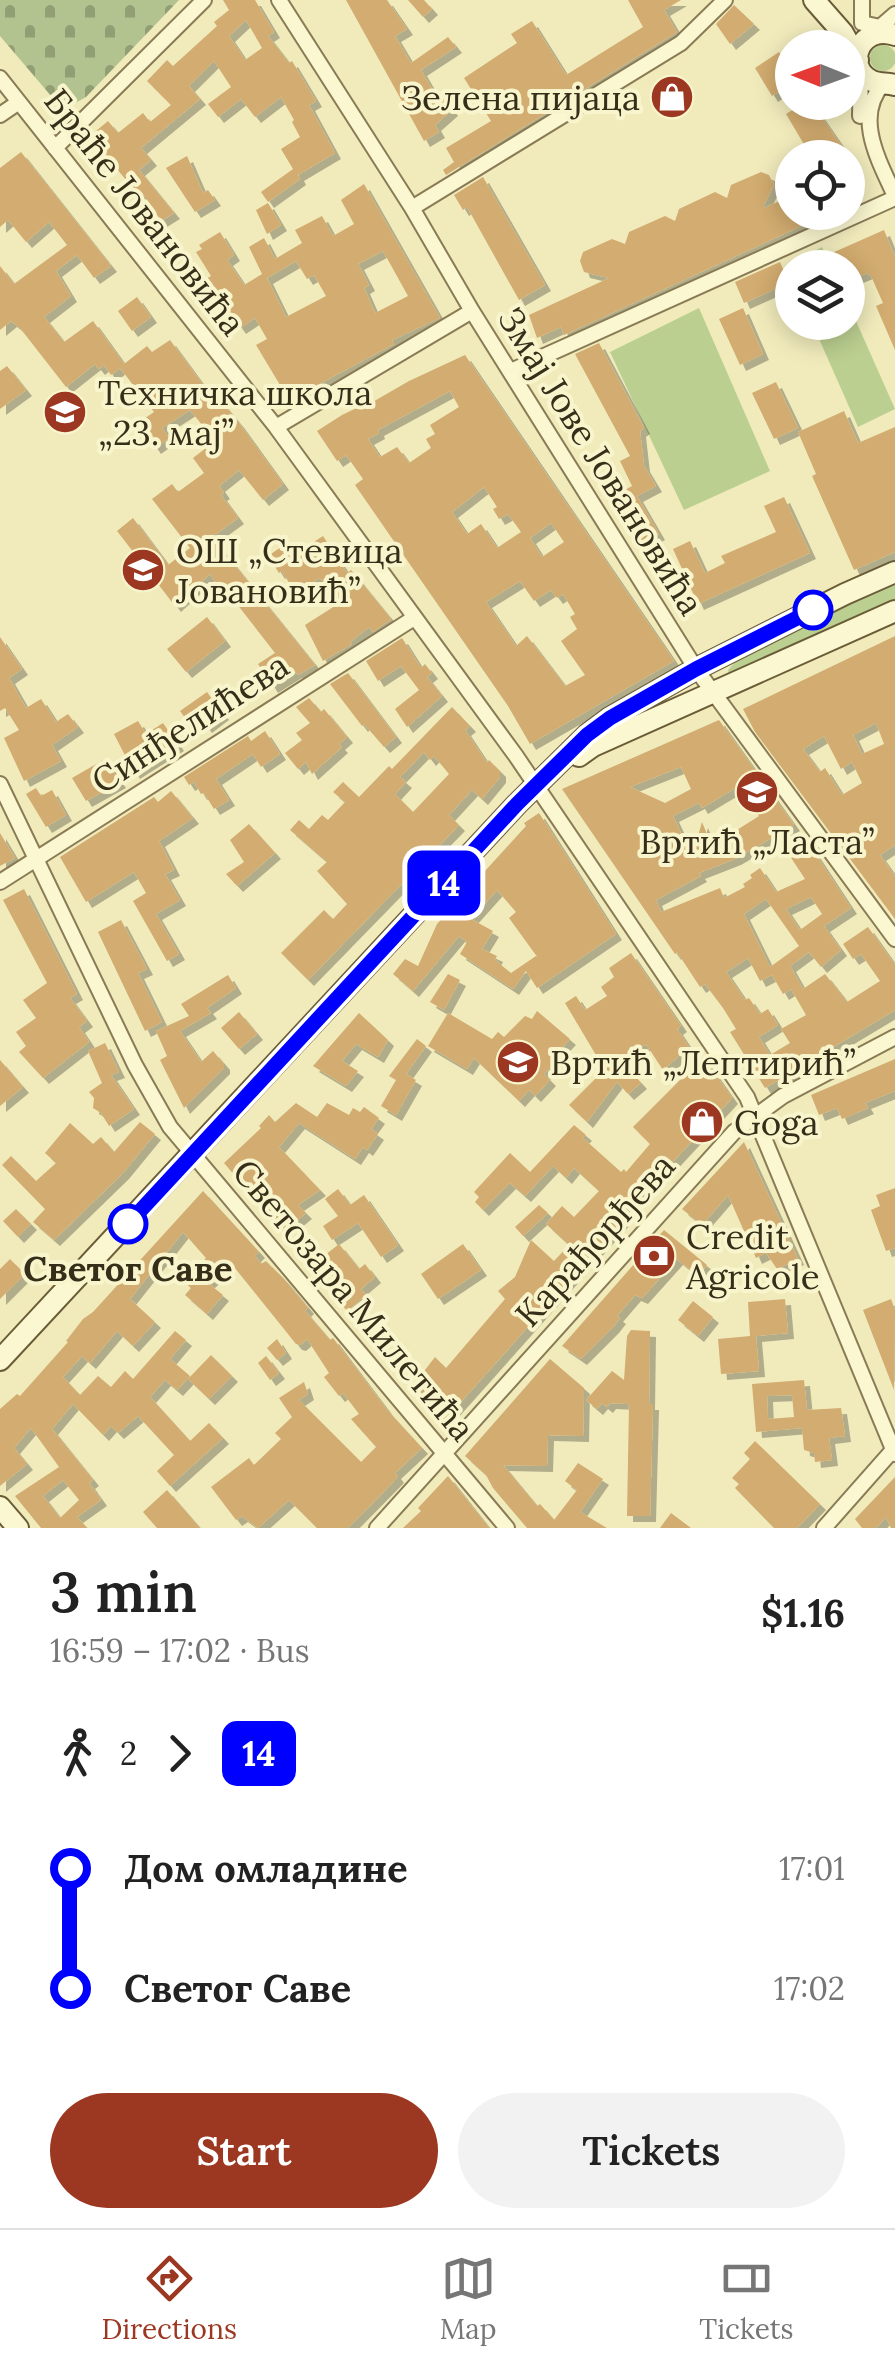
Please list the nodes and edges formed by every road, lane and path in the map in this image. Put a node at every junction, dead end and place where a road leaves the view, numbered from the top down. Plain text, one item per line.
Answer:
1 (204, 0) edge
2 (279, 0) edge
3 (726, 0) edge
4 (862, 0) edge
5 (819, 4) edge
6 (890, 27) edge
7 (836, 30) edge
8 (865, 40) edge
9 (865, 72) edge
10 (0, 78) edge
11 (891, 83) edge
12 (19, 102) junction
13 (0, 115) edge
14 (860, 120) edge
15 (55, 148) junction
16 (878, 157) junction
17 (895, 196) edge
18 (412, 208) junction
19 (472, 311) junction
20 (511, 372) junction
21 (276, 427) junction
22 (895, 572) edge
23 (895, 611) edge
24 (414, 618) junction
25 (696, 669) junction
26 (712, 693) junction
27 (0, 784) edge
28 (536, 784) junction
29 (37, 859) junction
30 (0, 882) edge
31 (895, 939) edge
32 (895, 1037) edge
33 (756, 1115) junction
34 (192, 1155) junction
35 (0, 1360) edge
36 (891, 1432) edge
37 (894, 1452) edge
38 (444, 1454) junction
39 (0, 1507) edge
40 (18, 1528) edge
41 (377, 1528) edge
42 (507, 1528) edge
43 (824, 1528) edge

1 - 15 street
2 - 18 street, Змај Јове Јовановића
3 - 18 street
4 - 6 street
5 - 6 street
5 - 7 street
6 - 8 street
9 - 11 street
10 - 12 street, Браће Јовановића
11 - 16 street
12 - 13 street
12 - 15 street, Браће Јовановића
14 - 16 street
15 - 21 street, Браће Јовановића
16 - 17 street
17 - 20 street
18 - 19 street, Змај Јове Јовановића
19 - 20 street, Змај Јове Јовановића
19 - 21 street
20 - 25 street, Змај Јове Јовановића
21 - 24 street, Браће Јовановића
22 - 25 street
23 - 26 street
24 - 28 street, Браће Јовановића
24 - 29 street, Синђелићева
25 - 26 street, Змај Јове Јовановића
25 - 28 street
26 - 28 street
26 - 31 street, Змај Јове Јовановића
27 - 29 street, Светозара Милетића
28 - 33 street, Браће Јовановића
28 - 34 street
29 - 30 street, Синђелићева
29 - 34 street, Светозара Милетића
32 - 33 street, Карађорђева
33 - 36 street, Браће Јовановића
33 - 38 street, Карађорђева
34 - 35 street
34 - 38 street, Светозара Милетића
36 - 37 street, Браће Јовановића
37 - 43 street
38 - 41 street, Карађорђева
38 - 42 street, Светозара Милетића
39 - 40 street

